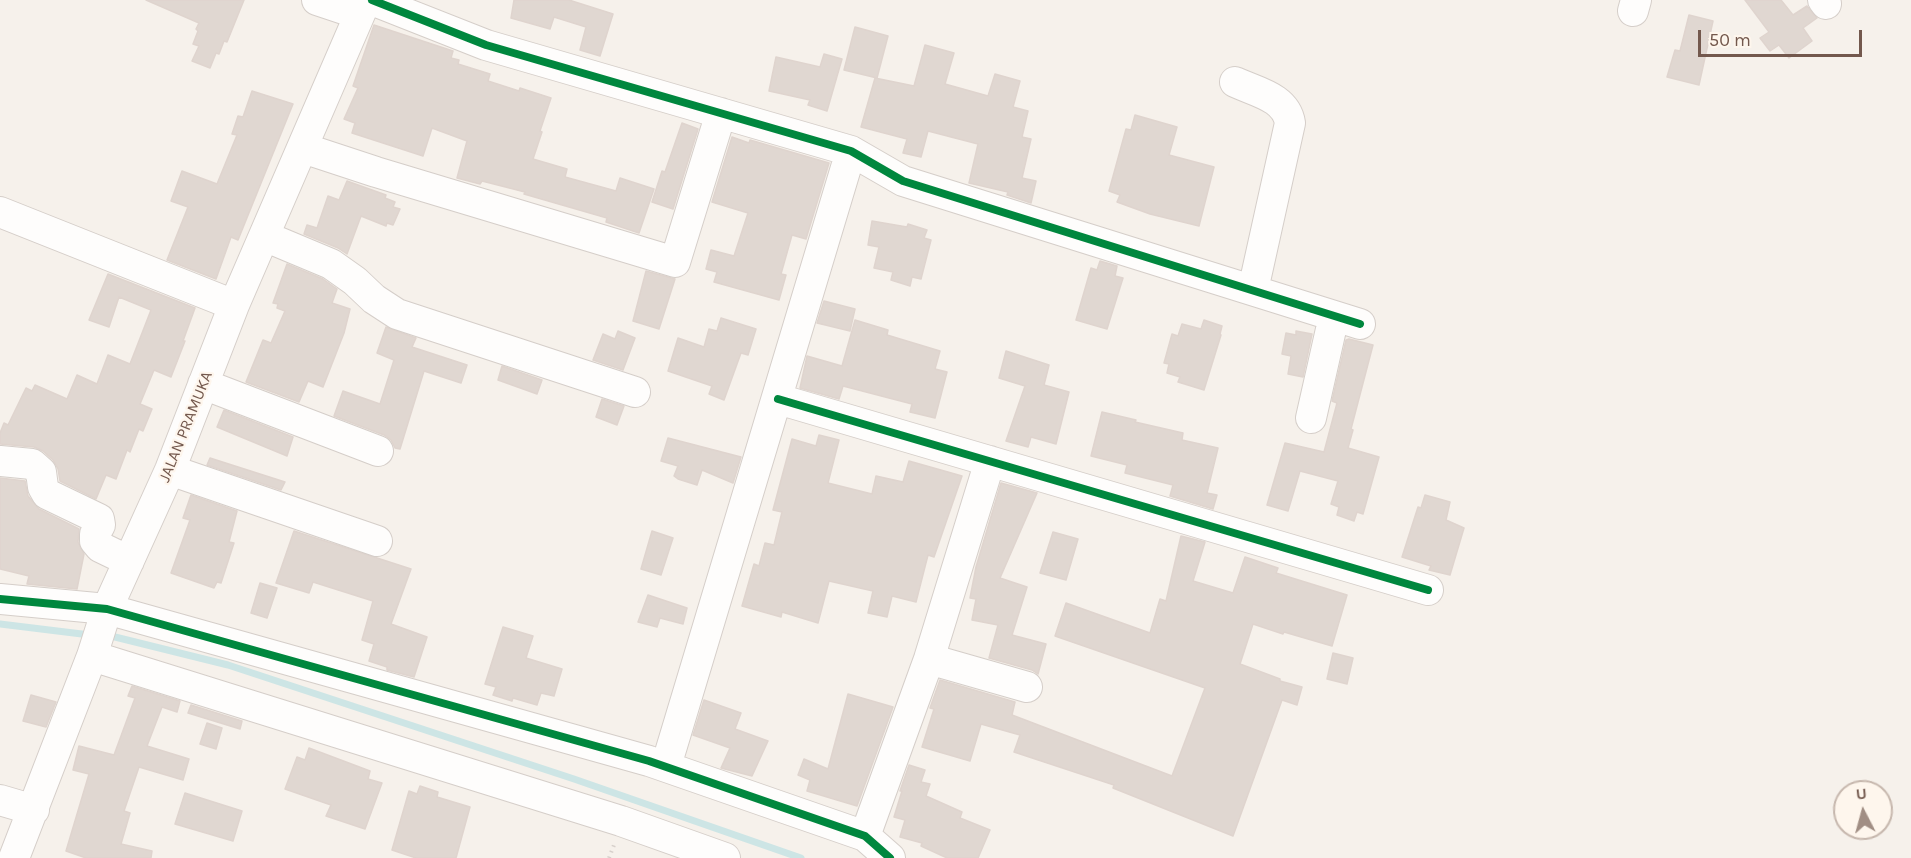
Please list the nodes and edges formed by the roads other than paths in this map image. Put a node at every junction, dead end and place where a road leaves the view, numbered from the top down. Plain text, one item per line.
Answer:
1 (317, 0) edge
2 (366, 5) edge
3 (1235, 82) dead end
4 (721, 113) junction
5 (303, 147) junction
6 (851, 151) junction
7 (0, 212) edge
8 (264, 236) junction
9 (1253, 290) junction
10 (234, 305) junction
11 (203, 384) junction
12 (635, 392) dead end
13 (778, 399) junction
14 (1311, 418) dead end
15 (378, 451) dead end
16 (0, 461) edge
17 (990, 462) junction
18 (171, 470) junction
19 (377, 541) dead end
20 (129, 561) junction
21 (1428, 590) dead end
22 (0, 599) edge
23 (107, 609) junction
24 (92, 656) junction
25 (928, 658) junction
26 (1028, 687) dead end
27 (666, 766) junction
28 (0, 800) edge
29 (34, 810) junction
30 (865, 836) junction
31 (14, 858) edge
32 (725, 858) edge
33 (890, 858) edge

1 - 2 street
2 - 4 street
2 - 5 street, JALAN PRAMUKA
3 - 9 street
4 - 5 street
4 - 6 street
5 - 8 street, JALAN PRAMUKA
6 - 9 street
6 - 13 street
7 - 10 street
8 - 10 street, JALAN PRAMUKA
8 - 12 street
9 - 14 street
10 - 11 street, JALAN PRAMUKA
11 - 15 street
11 - 18 street, JALAN PRAMUKA
13 - 17 street
13 - 27 street
16 - 20 street
17 - 21 street
17 - 25 street
18 - 19 street
18 - 20 street, JALAN PRAMUKA
20 - 23 street, JALAN PRAMUKA
22 - 23 street
23 - 24 street, JALAN PRAMUKA
23 - 27 street
24 - 29 street, JALAN PRAMUKA
24 - 32 street
25 - 26 street
25 - 30 street
27 - 30 street
28 - 29 street
29 - 31 street, JALAN PRAMUKA
30 - 33 street

